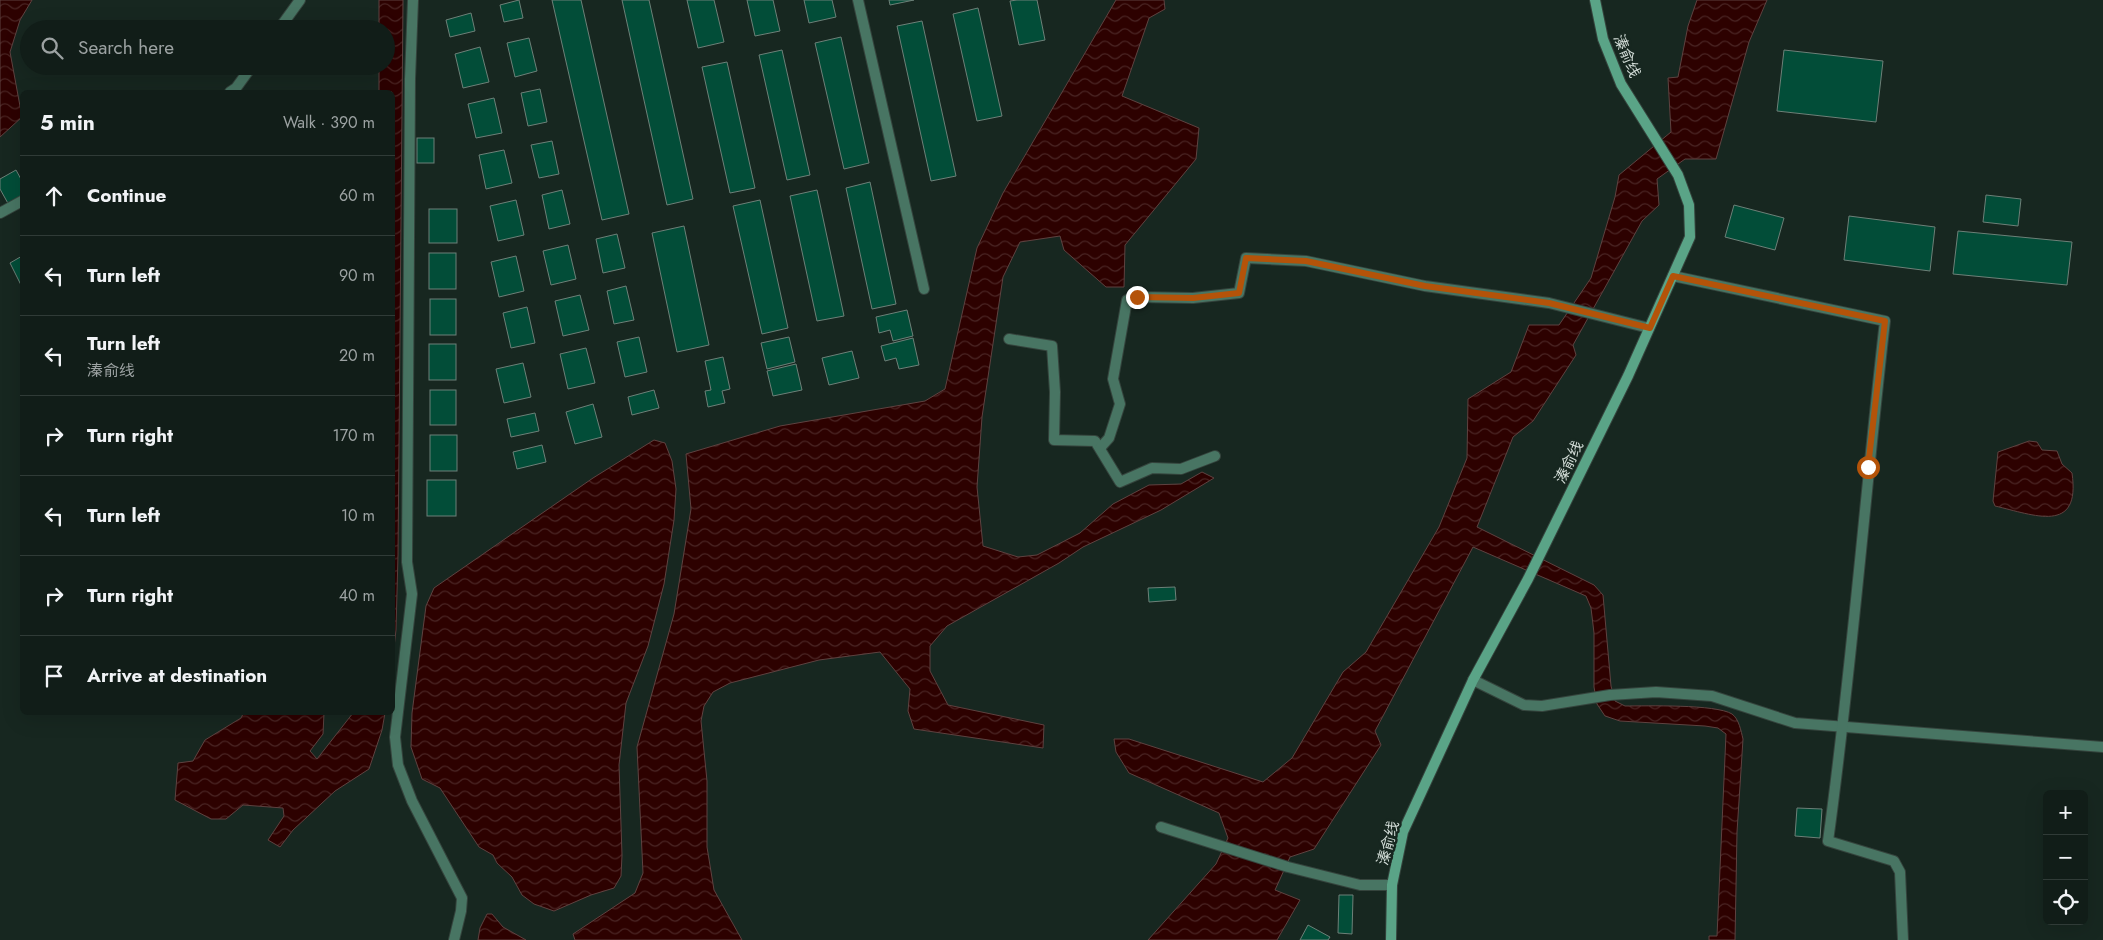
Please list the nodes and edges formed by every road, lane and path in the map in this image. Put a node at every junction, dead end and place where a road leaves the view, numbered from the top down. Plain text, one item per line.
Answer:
1 (300, 0) edge
2 (413, 0) edge
3 (858, 0) edge
4 (1595, 0) edge
5 (286, 20) edge
6 (245, 75) edge
7 (233, 90) edge
8 (20, 202) edge
9 (0, 213) edge
10 (1673, 276) junction
11 (924, 289) dead end
12 (1650, 328) junction
13 (1009, 339) dead end
14 (1100, 448) junction
15 (1215, 456) dead end
16 (1473, 680) junction
17 (1844, 728) junction
18 (2103, 747) edge
19 (1161, 827) dead end
20 (1392, 885) junction
21 (454, 940) edge
22 (1391, 940) edge
23 (1903, 940) edge

1 - 5 street
2 - 21 street
3 - 11 street
4 - 10 main road, 溱俞线
6 - 7 street
8 - 9 street
10 - 12 main road, 溱俞线
10 - 17 street
12 - 14 street
12 - 16 main road, 溱俞线
13 - 14 street
14 - 15 street
16 - 17 street
16 - 20 main road, 溱俞线
17 - 18 street
17 - 23 street
19 - 20 street
20 - 22 main road, 溱俞线

